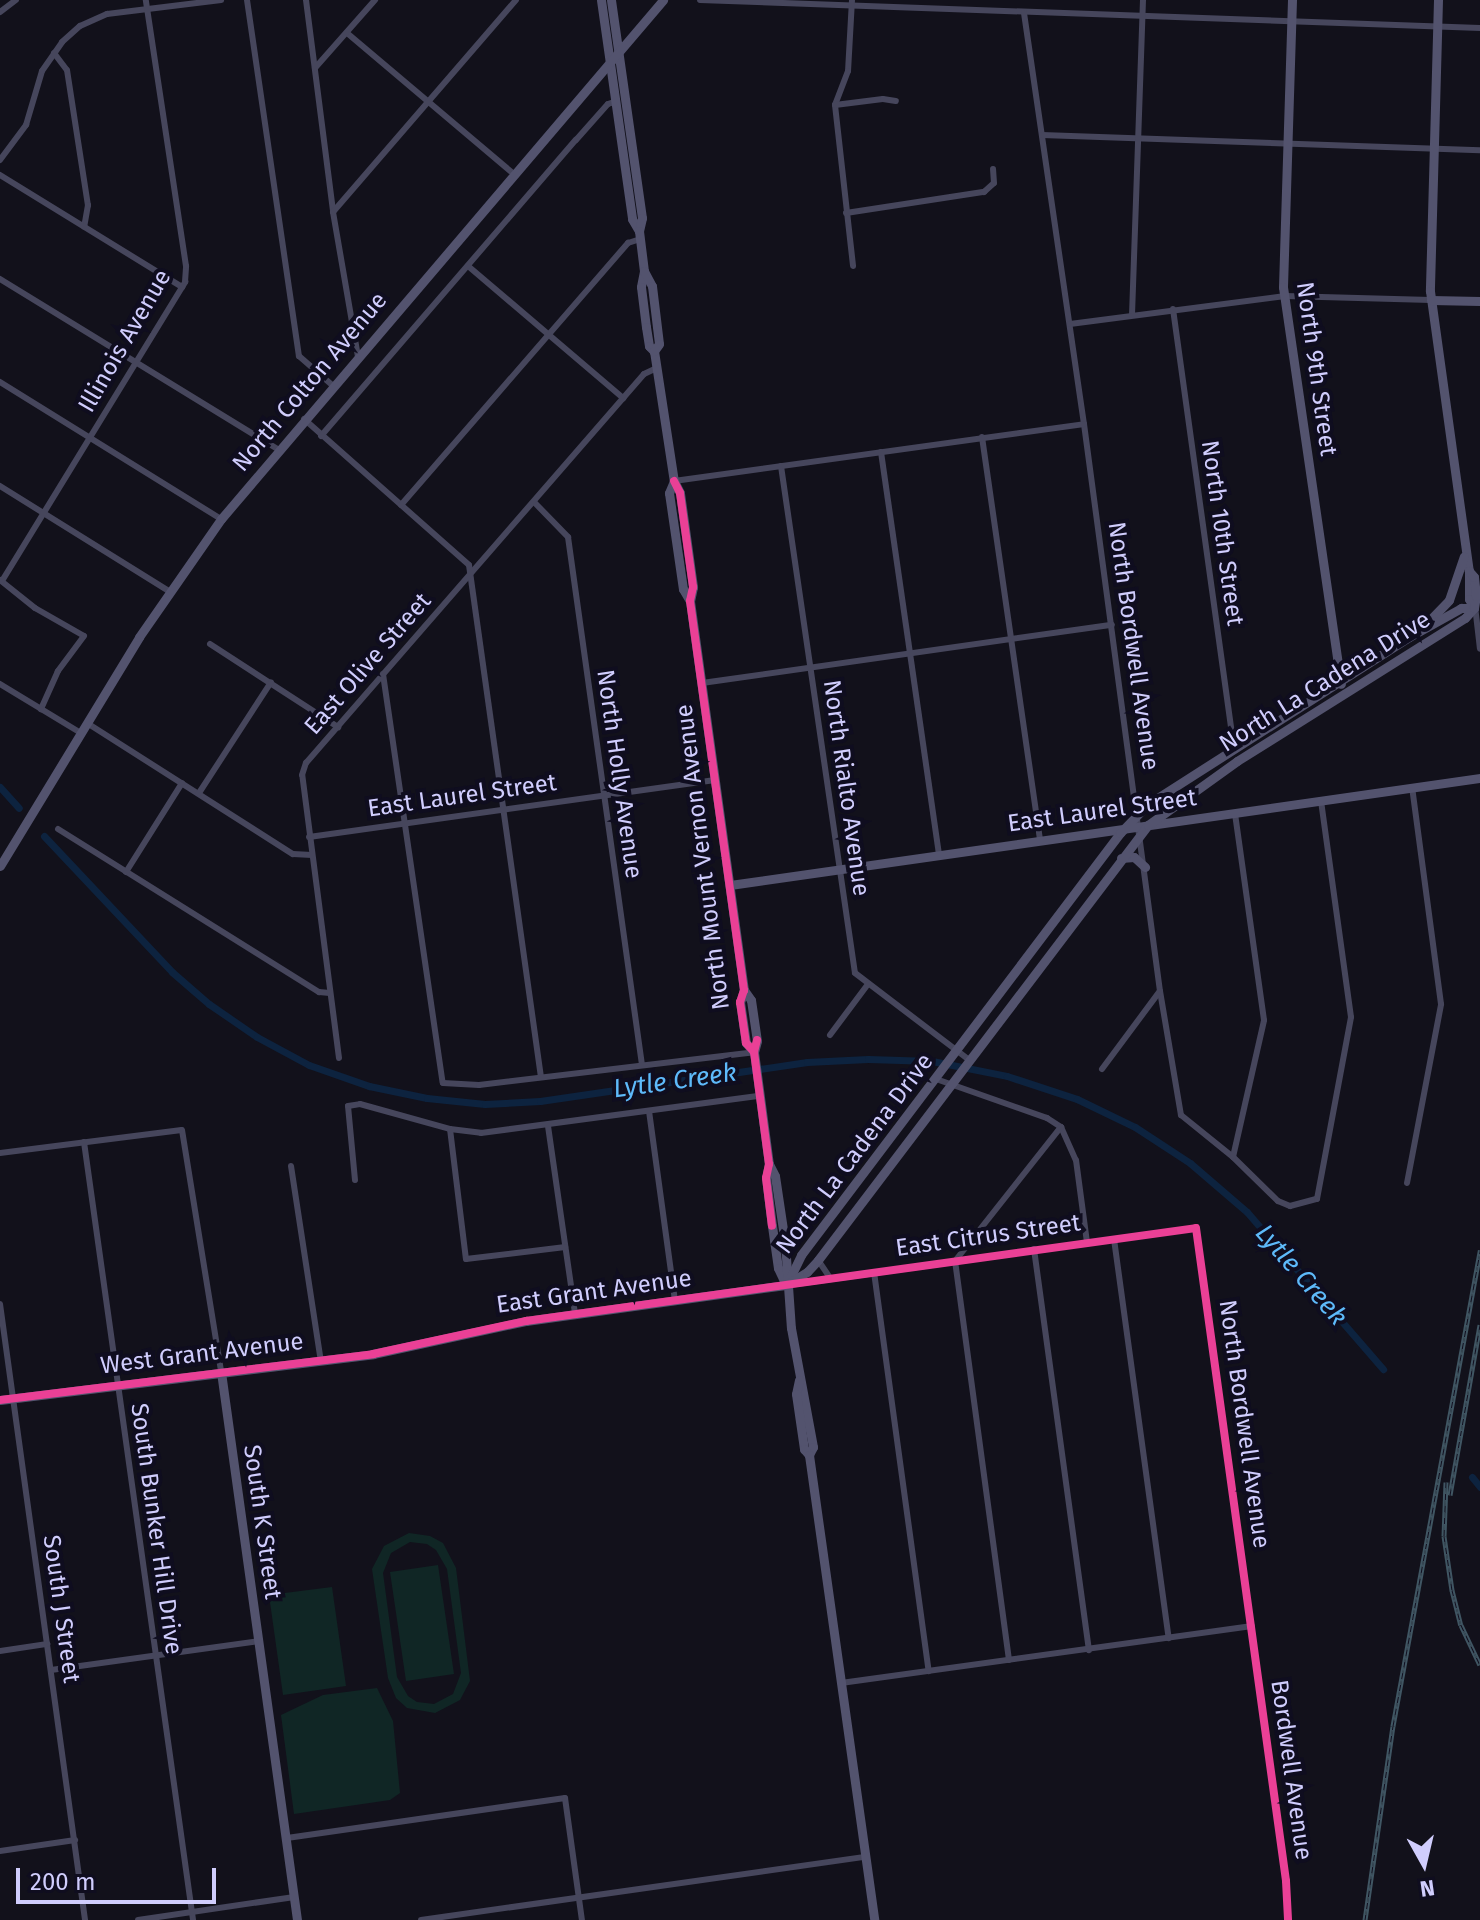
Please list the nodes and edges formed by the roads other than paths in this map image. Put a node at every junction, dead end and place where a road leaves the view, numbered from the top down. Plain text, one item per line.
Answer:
1 (16, 0) edge
2 (146, 0) edge
3 (221, 0) edge
4 (247, 0) edge
5 (306, 0) edge
6 (375, 0) edge
7 (516, 0) edge
8 (601, 0) edge
9 (611, 0) edge
10 (663, 0) edge
11 (700, 0) edge
12 (997, 0) edge
13 (1143, 0) edge
14 (1292, 0) edge
15 (1438, 0) edge
16 (852, 4) edge
17 (147, 9) junction
18 (996, 11) junction
19 (0, 12) edge
20 (1024, 13) junction
21 (1142, 17) junction
22 (1292, 22) junction
23 (1437, 27) junction
24 (1480, 28) edge
25 (347, 33) junction
26 (619, 52) junction
27 (54, 53) junction
28 (611, 62) junction
29 (315, 68) junction
30 (430, 101) junction
31 (896, 101) dead end
32 (614, 102) junction
33 (835, 105) junction
34 (1042, 135) junction
35 (1140, 137) junction
36 (1287, 145) junction
37 (1433, 149) junction
38 (1480, 150) edge
39 (0, 160) edge
40 (993, 169) dead end
41 (514, 174) junction
42 (0, 175) edge
43 (333, 212) junction
44 (846, 213) junction
45 (84, 227) junction
46 (640, 235) junction
47 (468, 266) junction
48 (853, 266) dead end
49 (0, 279) edge
50 (182, 287) junction
51 (1285, 296) junction
52 (1431, 300) junction
53 (1480, 301) edge
54 (1173, 309) junction
55 (1132, 315) junction
56 (1070, 324) junction
57 (549, 334) junction
58 (358, 356) junction
59 (136, 362) junction
60 (657, 368) junction
61 (0, 382) edge
62 (332, 385) junction
63 (623, 398) junction
64 (304, 419) junction
65 (1084, 424) junction
66 (321, 436) junction
67 (90, 437) junction
68 (982, 437) junction
69 (277, 449) junction
70 (881, 452) junction
71 (781, 466) junction
72 (674, 481) junction
73 (0, 486) edge
74 (534, 502) junction
75 (401, 505) junction
76 (43, 513) junction
77 (221, 519) junction
78 (1466, 548) junction
79 (470, 574) junction
80 (1474, 578) edge
81 (1, 580) edge
82 (169, 591) junction
83 (1480, 596) edge
84 (1474, 608) junction
85 (1112, 625) junction
86 (1409, 637) junction
87 (1011, 640) junction
88 (210, 644) dead end
89 (1480, 649) edge
90 (911, 654) junction
91 (811, 668) junction
92 (383, 674) junction
93 (1339, 681) junction
94 (271, 682) junction
95 (702, 683) junction
96 (0, 684) edge
97 (1346, 692) junction
98 (41, 709) junction
99 (87, 723) junction
100 (338, 727) junction
101 (81, 733) junction
102 (1234, 748) junction
103 (1237, 761) junction
104 (1480, 778) edge
105 (715, 780) junction
106 (182, 783) junction
107 (1412, 788) junction
108 (199, 793) junction
109 (604, 796) junction
110 (1178, 800) junction
111 (1321, 801) junction
112 (503, 809) junction
113 (1138, 813) junction
114 (1235, 813) junction
115 (1191, 819) junction
116 (403, 824) junction
117 (1125, 828) junction
118 (1143, 828) junction
119 (58, 829) dead end
120 (1090, 833) junction
121 (309, 837) junction
122 (1040, 840) junction
123 (939, 854) junction
124 (312, 855) junction
125 (1104, 855) junction
126 (1121, 858) junction
127 (0, 866) edge
128 (1145, 867) junction
129 (838, 868) junction
130 (126, 872) junction
131 (730, 885) junction
132 (1056, 918) junction
133 (1068, 927) junction
134 (868, 984) junction
135 (1160, 991) junction
136 (330, 993) junction
137 (830, 1035) dead end
138 (754, 1052) junction
139 (956, 1053) junction
140 (339, 1058) dead end
141 (969, 1060) junction
142 (642, 1065) junction
143 (1102, 1069) dead end
144 (939, 1076) junction
145 (541, 1077) junction
146 (952, 1082) junction
147 (760, 1096) junction
148 (649, 1111) junction
149 (548, 1126) junction
150 (1061, 1127) junction
151 (450, 1129) junction
152 (84, 1142) junction
153 (0, 1153) edge
154 (1233, 1157) junction
155 (291, 1166) dead end
156 (355, 1180) dead end
157 (1407, 1183) dead end
158 (842, 1202) junction
159 (855, 1212) junction
160 (1196, 1228) joint
161 (1114, 1239) junction
162 (1087, 1242) junction
163 (565, 1247) junction
164 (1034, 1249) junction
165 (818, 1260) junction
166 (955, 1261) junction
167 (874, 1272) junction
168 (831, 1279) junction
169 (786, 1285) junction
170 (675, 1300) junction
171 (0, 1304) edge
172 (575, 1314) junction
173 (409, 1347) joint
174 (321, 1361) junction
175 (221, 1372) junction
176 (117, 1384) junction
177 (13, 1398) junction
178 (0, 1400) edge
179 (1252, 1626) junction
180 (1169, 1638) junction
181 (259, 1641) junction
182 (47, 1644) junction
183 (1089, 1650) junction
184 (0, 1651) edge
185 (155, 1655) junction
186 (1009, 1660) junction
187 (51, 1670) junction
188 (929, 1671) junction
189 (841, 1683) junction
190 (287, 1838) junction
191 (75, 1840) junction
192 (0, 1851) edge
193 (865, 1857) junction
194 (294, 1897) junction
195 (579, 1897) junction
196 (193, 1916) edge
197 (85, 1920) edge
198 (138, 1920) edge
199 (297, 1920) edge
200 (421, 1920) edge
201 (582, 1920) edge
202 (874, 1920) edge
203 (1288, 1920) edge

1 - 19 street
2 - 17 street, Illinois Avenue
3 - 17 street
4 - 62 street
5 - 29 street
6 - 25 street
7 - 30 street
8 - 28 main road, North Mount Vernon Avenue
9 - 26 main road, North Mount Vernon Avenue
10 - 26 main road, North Colton Avenue
11 - 16 street
12 - 18 street
13 - 21 street
14 - 22 main road, North 9th Street
15 - 23 main road
16 - 18 street
16 - 33 street
17 - 27 street
17 - 50 street, Illinois Avenue
18 - 20 street
20 - 21 street
20 - 34 street, North Bordwell Avenue
21 - 22 street
21 - 35 street
22 - 23 street
22 - 36 main road, North 9th Street
23 - 24 street
23 - 37 main road
25 - 29 street
25 - 30 street
26 - 28 main road, North Colton Avenue
26 - 46 main road, North Mount Vernon Avenue
27 - 39 street
27 - 45 street
28 - 32 main road, North Mount Vernon Avenue
28 - 41 main road, North Colton Avenue
29 - 43 street
30 - 41 street
30 - 43 street
31 - 33 street
32 - 46 main road, North Mount Vernon Avenue
32 - 47 street, North Colton Avenue
33 - 44 street
34 - 35 street
34 - 56 street, North Bordwell Avenue
35 - 36 street
35 - 55 street
36 - 37 street
36 - 51 main road, North 9th Street
37 - 38 street
37 - 52 main road
40 - 44 street
41 - 58 main road, North Colton Avenue
42 - 45 street
43 - 58 street
44 - 48 street
45 - 50 street
46 - 57 street
46 - 60 main road, North Mount Vernon Avenue
47 - 57 street
47 - 66 street, North Colton Avenue
49 - 59 street
50 - 59 street, Illinois Avenue
51 - 52 street
51 - 54 street
51 - 93 main road, North 9th Street
52 - 53 main road
52 - 78 main road
54 - 55 street
54 - 102 street, North 10th Street
55 - 56 street
56 - 65 street, North Bordwell Avenue
57 - 63 street
57 - 75 street
58 - 62 main road, North Colton Avenue
59 - 67 street, Illinois Avenue
59 - 69 street
60 - 63 street, East Olive Street
60 - 72 main road, North Mount Vernon Avenue
61 - 67 street
62 - 64 main road, North Colton Avenue
63 - 74 street, East Olive Street
64 - 66 street
64 - 69 main road, North Colton Avenue
65 - 68 street
65 - 85 street, North Bordwell Avenue
66 - 75 street
67 - 76 street, Illinois Avenue
67 - 77 street
68 - 70 street
68 - 87 street
69 - 77 main road, North Colton Avenue
70 - 71 street
70 - 90 street
71 - 72 street
71 - 91 street, North Rialto Avenue
72 - 95 main road, North Mount Vernon Avenue
73 - 76 street
74 - 79 street, East Olive Street
74 - 109 street, North Holly Avenue
75 - 79 street
76 - 81 street, Illinois Avenue
76 - 82 street
77 - 82 main road, North Colton Avenue
78 - 80 main road
78 - 86 main road
79 - 92 street, East Olive Street
79 - 112 street
80 - 84 main road
81 - 98 street
82 - 99 main road, North Colton Avenue
83 - 84 street
84 - 86 main road, North La Cadena Drive
84 - 89 street
84 - 97 main road, North La Cadena Drive
85 - 87 street
85 - 113 street, North Bordwell Avenue
86 - 93 main road, North La Cadena Drive
87 - 90 street
87 - 122 street
88 - 94 street
90 - 91 street
90 - 123 street
91 - 95 street
91 - 129 street, North Rialto Avenue
92 - 100 street, East Olive Street
92 - 116 street
93 - 97 main road, North 9th Street
93 - 102 main road, North La Cadena Drive
94 - 100 street
94 - 108 street
95 - 105 main road, North Mount Vernon Avenue
96 - 98 street
97 - 103 main road, North La Cadena Drive
98 - 101 street
99 - 101 main road, North Colton Avenue
99 - 106 street
100 - 121 street, East Olive Street
101 - 127 main road, North Colton Avenue
102 - 103 street, North 10th Street
102 - 113 main road, North La Cadena Drive
103 - 110 main road, North La Cadena Drive
104 - 107 main road, East Laurel Street
105 - 109 street, East Laurel Street
105 - 131 main road, North Mount Vernon Avenue
106 - 108 street
106 - 130 street
107 - 111 main road, East Laurel Street
107 - 157 street
108 - 124 street
109 - 112 street, East Laurel Street
109 - 142 street, North Holly Avenue
110 - 115 main road
110 - 118 main road, North La Cadena Drive
111 - 114 main road, East Laurel Street
111 - 154 street
112 - 116 street, East Laurel Street
112 - 145 street
113 - 117 main road, North La Cadena Drive
113 - 118 street, North Bordwell Avenue
114 - 115 main road, East Laurel Street
114 - 154 street
115 - 118 main road, East Laurel Street
116 - 121 street, East Laurel Street
116 - 145 street
117 - 118 main road, East Laurel Street
117 - 120 main road, East Laurel Street
117 - 125 main road, North La Cadena Drive
118 - 126 main road, North La Cadena Drive
118 - 128 street, North Bordwell Avenue
119 - 130 street
120 - 122 main road, East Laurel Street
120 - 125 main road
121 - 124 street, East Olive Street
122 - 123 main road, East Laurel Street
123 - 129 main road, East Laurel Street
124 - 136 street, East Olive Street
125 - 132 main road, North La Cadena Drive
126 - 128 main road
126 - 133 main road, North La Cadena Drive
128 - 135 street, North Bordwell Avenue
129 - 131 main road, East Laurel Street
129 - 134 street, North Rialto Avenue
130 - 136 street
131 - 138 main road, North Mount Vernon Avenue
132 - 133 main road
132 - 139 main road, North La Cadena Drive
133 - 141 main road, North La Cadena Drive
134 - 137 street
134 - 139 street, North Rialto Avenue
135 - 143 street
135 - 154 street, North Bordwell Avenue
136 - 140 street, East Olive Street
138 - 142 street
138 - 147 main road, North Mount Vernon Avenue
139 - 141 street, North Rialto Avenue
139 - 144 main road, North La Cadena Drive
141 - 146 main road, North La Cadena Drive
142 - 145 street
144 - 146 street
144 - 158 main road, North La Cadena Drive
146 - 150 street
146 - 159 main road, North La Cadena Drive
147 - 148 street
147 - 169 main road, North Mount Vernon Avenue
148 - 149 street
148 - 170 street
149 - 151 street
149 - 163 street
150 - 162 street
150 - 166 street
151 - 156 street
151 - 163 street
152 - 153 street
152 - 175 street, South K Street
152 - 176 street, South Bunker Hill Drive
155 - 174 street
158 - 159 main road
158 - 169 main road, North La Cadena Drive
159 - 165 main road, North La Cadena Drive
160 - 161 street, East Citrus Street
160 - 179 street, North Bordwell Avenue
161 - 162 street, East Citrus Street
161 - 180 street
162 - 164 street, East Citrus Street
163 - 172 street
164 - 166 street, East Citrus Street
164 - 183 street
165 - 168 street
165 - 169 main road, North La Cadena Drive
166 - 167 street, East Citrus Street
166 - 186 street
167 - 168 street, East Citrus Street
167 - 188 street
168 - 169 street, East Citrus Street
169 - 170 main road, East Grant Avenue
169 - 189 main road, North Mount Vernon Avenue
170 - 172 main road, East Grant Avenue
171 - 177 street, South J Street
172 - 173 main road, East Grant Avenue
173 - 174 main road, West Grant Avenue
174 - 175 main road, West Grant Avenue
175 - 176 main road, West Grant Avenue
175 - 181 main road, South K Street
176 - 177 main road, West Grant Avenue
176 - 185 street, South Bunker Hill Drive
177 - 178 main road, West Grant Avenue
177 - 182 street, South J Street
179 - 180 street
179 - 203 street, Bordwell Avenue
180 - 183 street
181 - 185 street
181 - 190 main road, South K Street
182 - 184 street
182 - 187 street, South J Street
183 - 186 street
185 - 187 street
185 - 196 street, South Bunker Hill Drive
186 - 188 street
187 - 191 street, South J Street
188 - 189 street
189 - 193 main road, North Mount Vernon Avenue
190 - 194 main road, South K Street
190 - 195 street
191 - 192 street
191 - 197 street, South J Street
193 - 195 street
193 - 202 main road, North Mount Vernon Avenue
194 - 196 street
194 - 199 main road, South K Street
195 - 200 street
195 - 201 street
196 - 198 street

